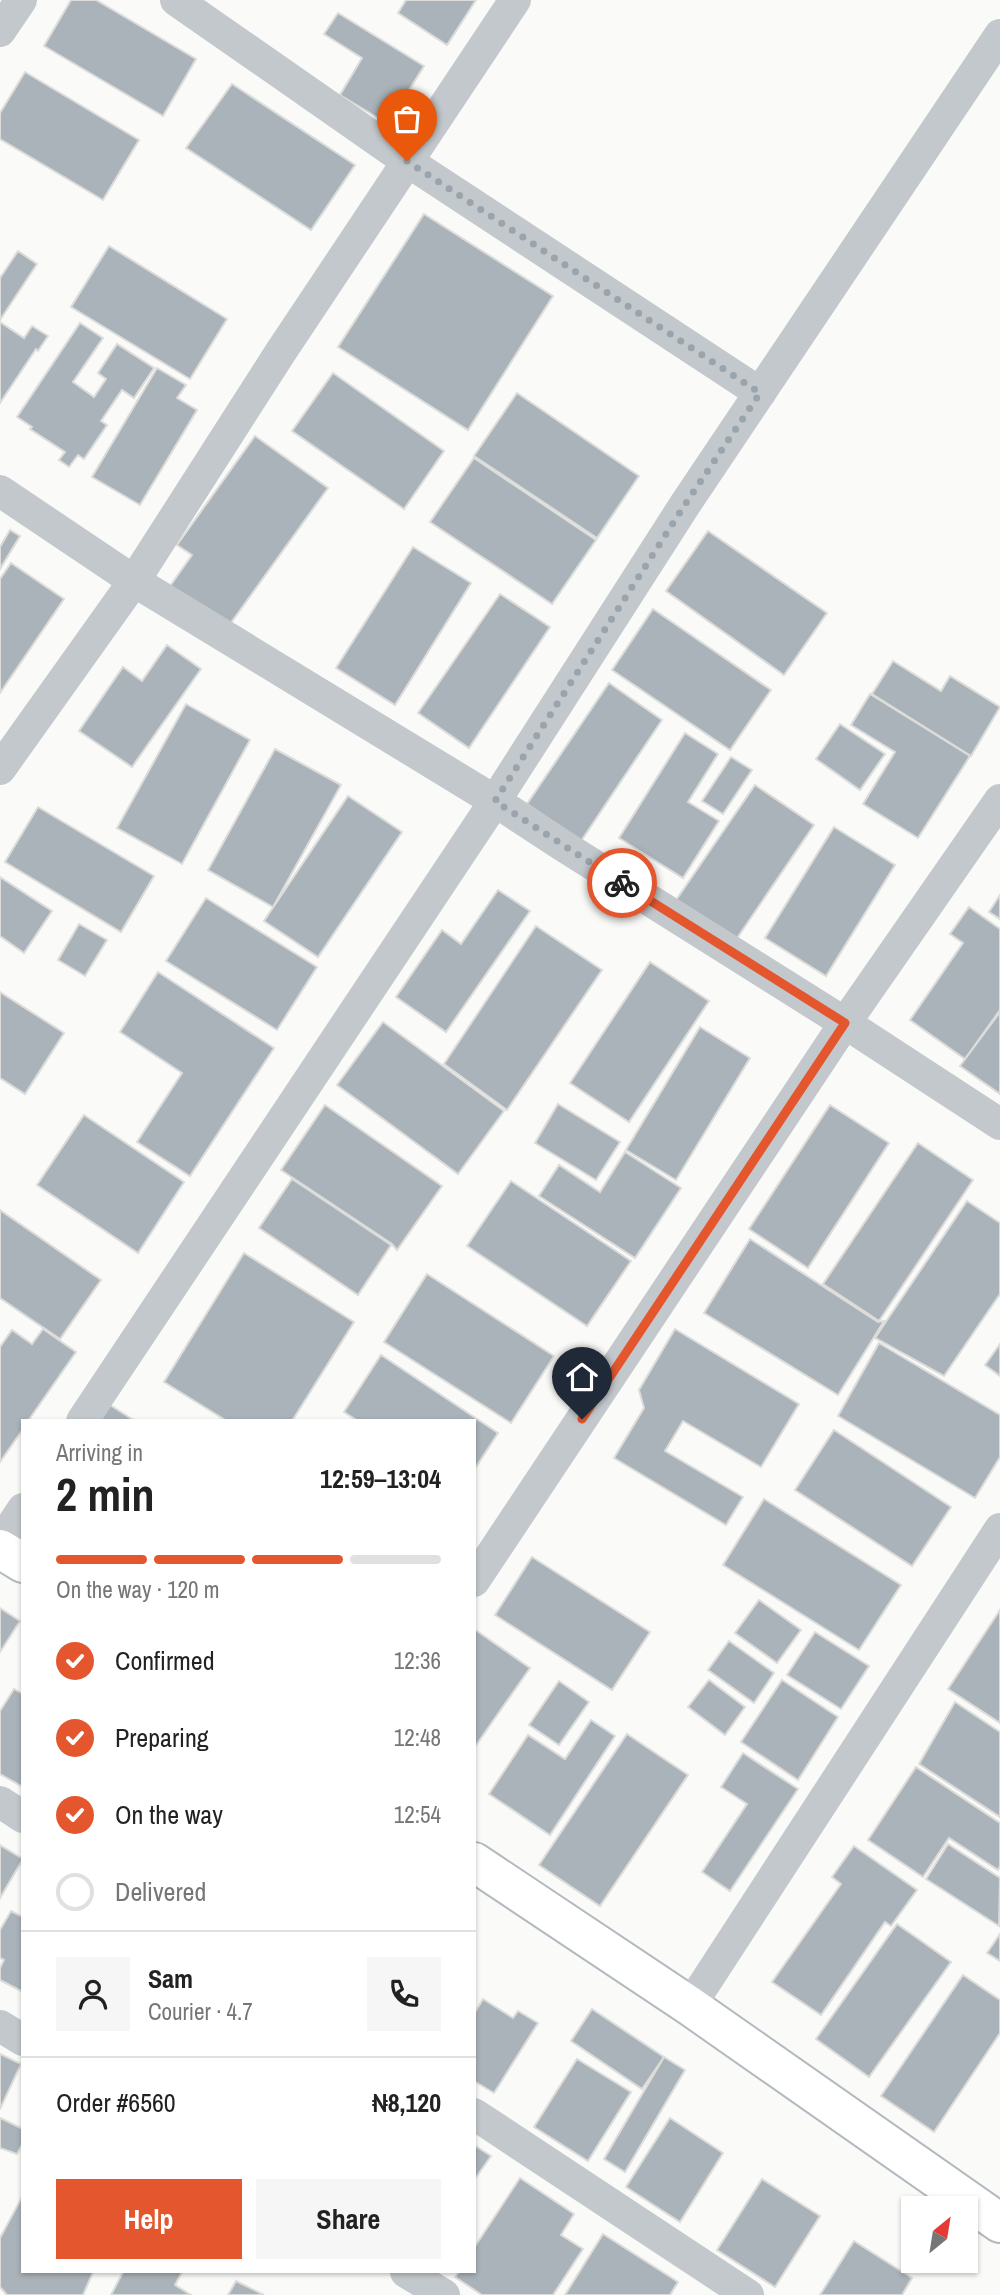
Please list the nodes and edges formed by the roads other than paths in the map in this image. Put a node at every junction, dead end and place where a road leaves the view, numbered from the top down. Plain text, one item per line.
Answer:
1 (21, 0) edge
2 (176, 0) edge
3 (515, 0) edge
4 (0, 31) edge
5 (1000, 35) edge
6 (407, 161) junction
7 (760, 393) junction
8 (0, 491) edge
9 (134, 581) junction
10 (0, 769) edge
11 (1000, 800) edge
12 (495, 801) junction
13 (845, 1023) junction
14 (1000, 1124) edge
15 (83, 1419) edge
16 (21, 1512) edge
17 (1000, 1528) edge
18 (0, 1543) edge
19 (0, 1549) edge
20 (21, 1562) edge
21 (476, 1578) edge
22 (0, 1802) edge
23 (21, 1816) edge
24 (476, 1863) edge
25 (690, 2006) junction
26 (0, 2026) edge
27 (21, 2039) edge
28 (476, 2115) edge
29 (1000, 2223) edge
30 (408, 2273) edge
31 (444, 2295) edge
32 (748, 2295) edge

1 - 4 street
2 - 6 street
3 - 6 street
5 - 7 street
6 - 7 street
6 - 9 street
7 - 12 street
8 - 9 street
9 - 10 street
9 - 12 street
11 - 13 street
12 - 13 street
12 - 15 street
13 - 14 street
13 - 21 street
16 - 18 street
17 - 25 street
19 - 20 street
22 - 23 street
24 - 25 street
25 - 29 street
26 - 27 street
28 - 32 street
30 - 31 street

